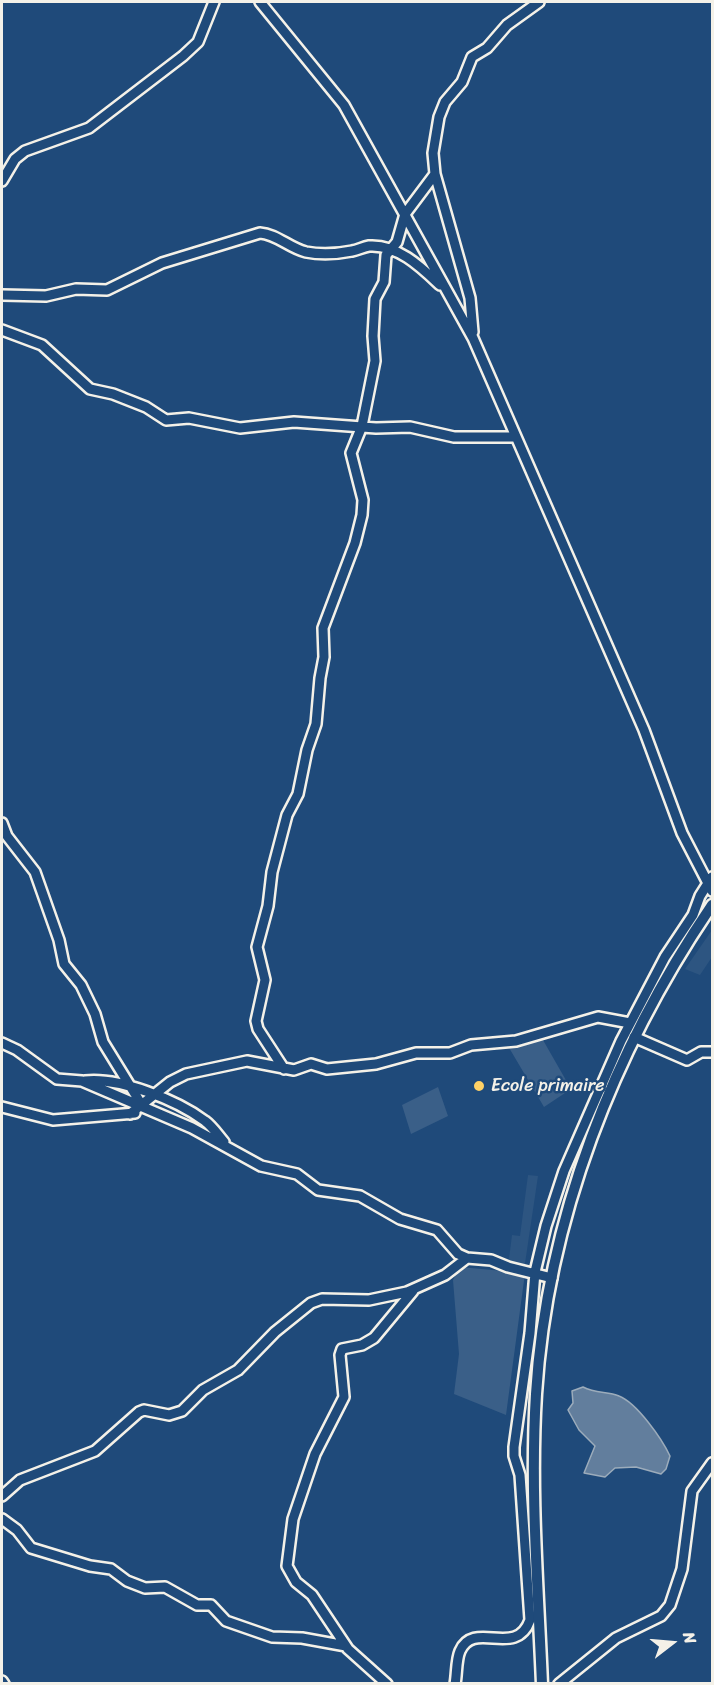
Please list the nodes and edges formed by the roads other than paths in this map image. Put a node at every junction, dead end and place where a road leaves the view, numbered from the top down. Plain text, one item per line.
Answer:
1 (214, 2) edge
2 (260, 2) edge
3 (539, 2) edge
4 (435, 174) junction
5 (2, 181) edge
6 (405, 214) junction
7 (390, 250) junction
8 (447, 292) junction
9 (2, 295) edge
10 (2, 330) edge
11 (473, 338) junction
12 (362, 426) junction
13 (516, 437) junction
14 (2, 824) edge
15 (711, 884) edge
16 (712, 905) edge
17 (630, 1023) junction
18 (634, 1037) junction
19 (2, 1043) edge
20 (712, 1052) edge
21 (284, 1069) junction
22 (82, 1081) junction
23 (132, 1087) junction
24 (152, 1095) junction
25 (2, 1107) edge
26 (144, 1108) junction
27 (130, 1114) junction
28 (228, 1147) junction
29 (467, 1258) junction
30 (534, 1272) junction
31 (552, 1278) junction
32 (415, 1288) junction
33 (712, 1462) edge
34 (2, 1496) edge
35 (2, 1519) edge
36 (346, 1646) junction
37 (387, 1683) edge
38 (455, 1683) edge
39 (542, 1683) edge
40 (559, 1683) edge

1 - 5 street
2 - 6 street
3 - 4 street
4 - 6 street
4 - 11 street
6 - 7 street
6 - 8 street
7 - 8 street
7 - 9 street
7 - 12 street
8 - 11 street
10 - 12 street
11 - 13 street
12 - 13 street
12 - 21 street
13 - 15 street
14 - 23 street
15 - 17 street
16 - 18 main road
17 - 21 street
17 - 30 street
18 - 20 street
18 - 31 main road
19 - 22 street
21 - 24 street
22 - 23 street
22 - 26 street
23 - 24 street
23 - 26 street
24 - 26 street
24 - 28 street
25 - 27 street
26 - 27 street
26 - 27 street
26 - 28 street
28 - 29 street
29 - 30 street
29 - 32 street
30 - 31 street
30 - 38 street
31 - 39 main road
32 - 34 street
32 - 36 street
33 - 40 street
35 - 36 street
36 - 37 street

